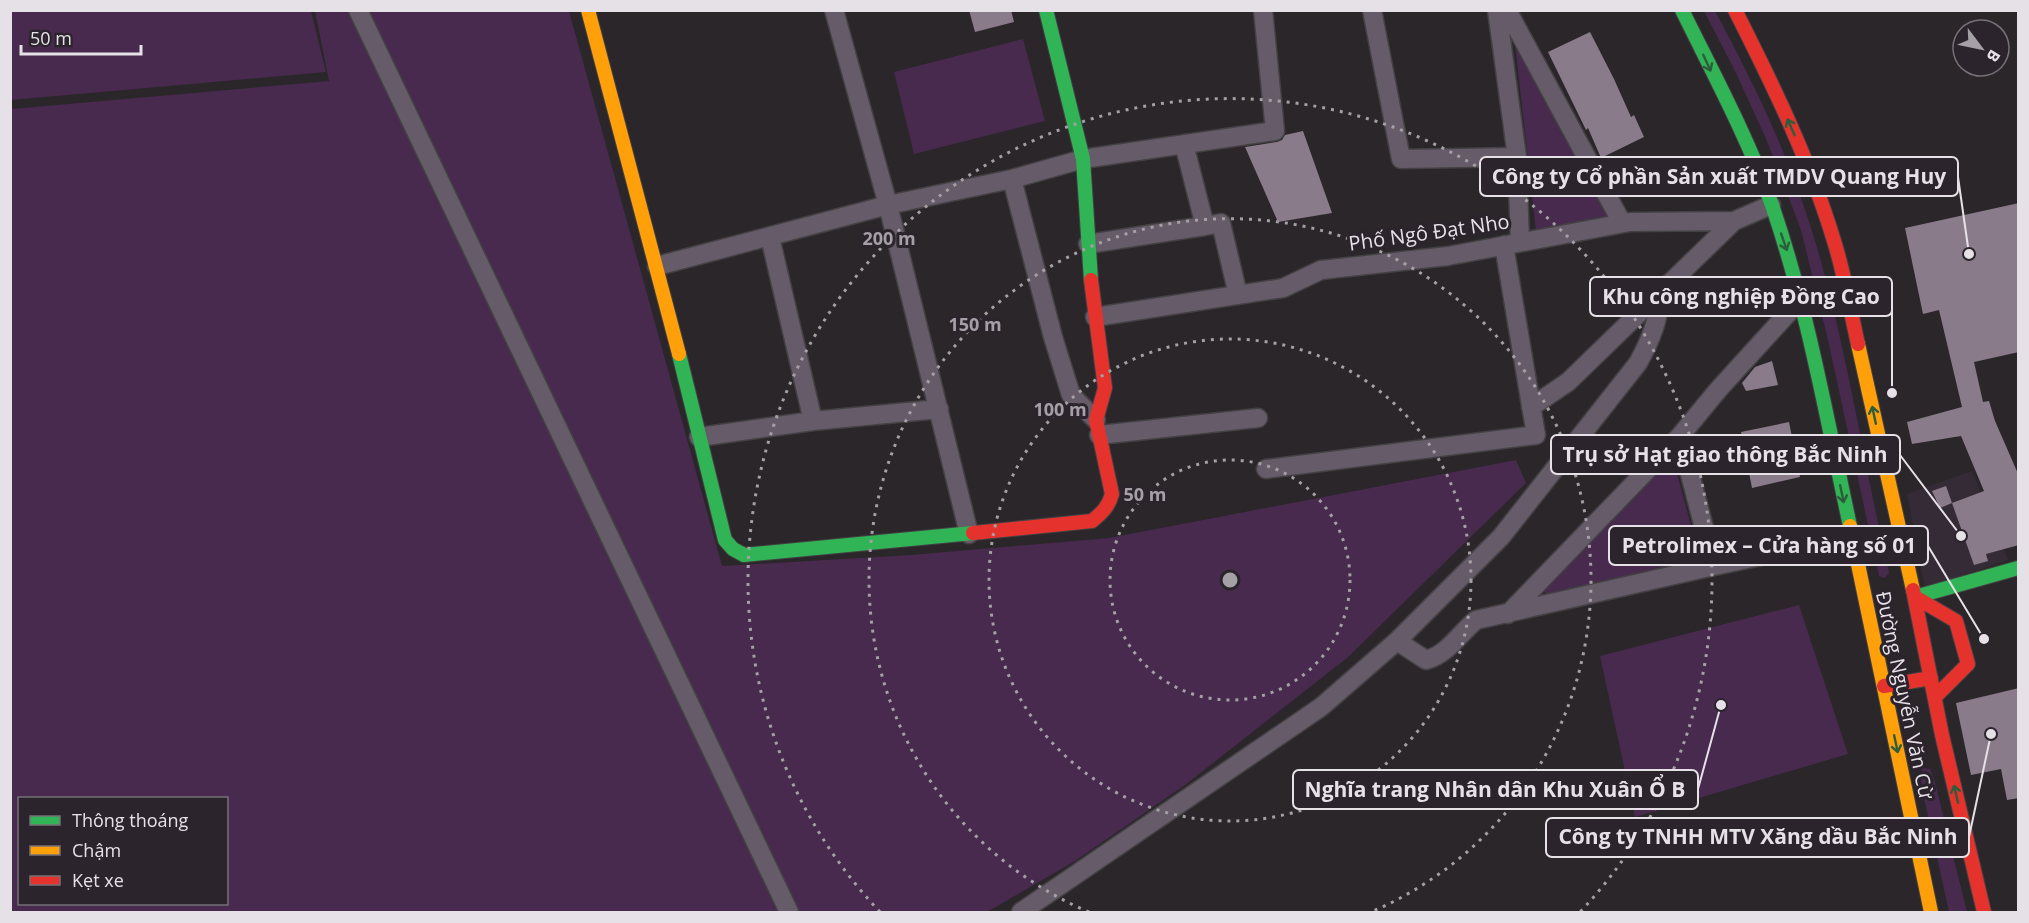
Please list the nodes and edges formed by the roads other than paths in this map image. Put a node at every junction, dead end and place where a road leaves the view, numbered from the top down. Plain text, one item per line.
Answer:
1 (358, 10) edge
2 (588, 10) edge
3 (834, 10) edge
4 (1046, 10) edge
5 (1263, 10) edge
6 (1372, 10) edge
7 (1497, 10) edge
8 (1508, 10) edge
9 (1682, 10) edge
10 (1735, 10) edge
11 (1184, 144) junction
12 (1517, 157) junction
13 (1083, 159) junction
14 (1012, 178) junction
15 (888, 205) junction
16 (1771, 205) junction
17 (1734, 221) junction
18 (1622, 223) junction
19 (1205, 226) junction
20 (770, 237) junction
21 (1088, 244) junction
22 (1512, 244) junction
23 (657, 266) junction
24 (1238, 295) junction
25 (1658, 295) junction
26 (1800, 300) junction
27 (1095, 317) junction
28 (1531, 406) junction
29 (939, 409) junction
30 (1258, 417) dead end
31 (813, 420) junction
32 (1098, 428) junction
33 (1680, 436) junction
34 (699, 437) junction
35 (1266, 470) dead end
36 (969, 534) junction
37 (1852, 537) junction
38 (1714, 566) junction
39 (2019, 568) edge
40 (1915, 597) junction
41 (1508, 614) junction
42 (1397, 641) junction
43 (1931, 678) junction
44 (1884, 686) junction
45 (1935, 697) junction
46 (789, 912) edge
47 (1021, 912) edge
48 (1931, 912) edge
49 (1984, 912) edge

1 - 46 street
2 - 23 main road
3 - 15 street
4 - 13 main road
5 - 11 street
6 - 12 street
7 - 12 street
8 - 18 street
9 -> 16 main road, Đường Nguyễn Văn Cừ
40 -> 10 main road, Đường Nguyễn Văn Cừ
11 - 13 street
11 - 19 street
12 - 22 street
13 - 14 street
13 - 21 main road
14 - 15 street
14 - 32 street
15 - 20 street
15 - 29 street
16 - 17 street, Phố Ngô Đạt Nho
16 -> 26 main road, Đường Nguyễn Văn Cừ
17 - 18 street, Phố Ngô Đạt Nho
17 - 25 street
18 - 22 street, Phố Ngô Đạt Nho
19 - 21 street
19 - 24 street
20 - 23 street
20 - 31 street
21 - 27 main road
22 - 24 street, Phố Ngô Đạt Nho
22 - 28 street
23 - 34 main road
24 - 27 street, Phố Ngô Đạt Nho
25 - 28 street
25 - 42 street
26 - 33 street
26 -> 37 main road, Đường Nguyễn Văn Cừ
27 - 32 main road
28 - 35 street
29 - 31 street
29 - 36 street
30 - 32 street
31 - 34 street
32 - 36 main road
33 - 38 street
33 - 41 street
34 - 36 main road
37 - 38 street
37 - 44 main road, Đường Nguyễn Văn Cừ
38 - 41 street
39 - 40 main road
40 - 43 main road, Đường Nguyễn Văn Cừ
40 - 45 main road
41 - 42 street
42 - 47 street
43 - 44 main road
43 - 45 main road, Đường Nguyễn Văn Cừ
44 -> 48 main road, Đường Nguyễn Văn Cừ
49 -> 45 main road, Đường Nguyễn Văn Cừ

